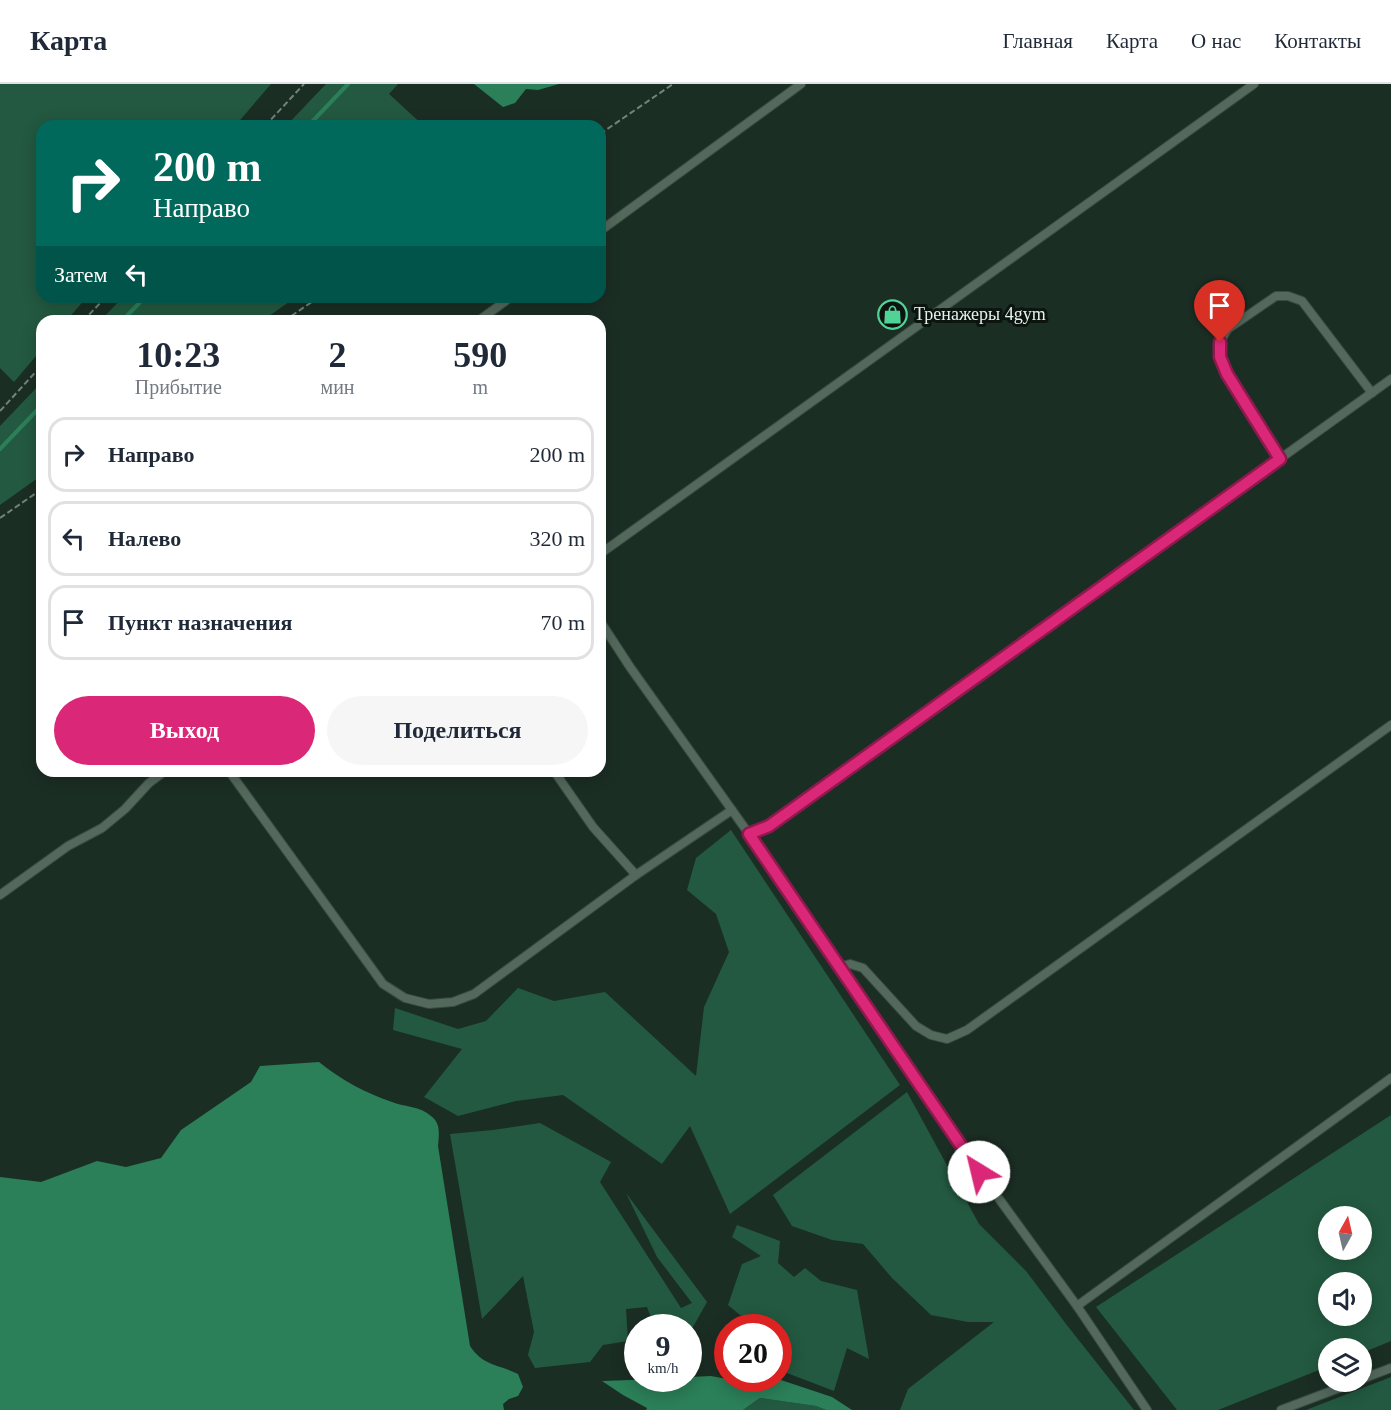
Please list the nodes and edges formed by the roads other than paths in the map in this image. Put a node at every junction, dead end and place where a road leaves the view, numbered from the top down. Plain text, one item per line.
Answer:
1 (801, 84) edge
2 (1254, 84) edge
3 (606, 227) edge
4 (503, 303) edge
5 (486, 315) edge
6 (1391, 379) edge
7 (1372, 393) junction
8 (1280, 459) junction
9 (606, 550) edge
10 (606, 630) edge
11 (1391, 725) edge
12 (158, 777) edge
13 (233, 777) edge
14 (558, 777) edge
15 (732, 810) junction
16 (749, 834) junction
17 (636, 875) junction
18 (0, 895) edge
19 (839, 967) junction
20 (1391, 1078) edge
21 (1077, 1306) junction
22 (1391, 1368) edge
23 (1372, 1375) edge
24 (1329, 1392) edge
25 (1147, 1410) edge
26 (1281, 1410) edge

1 - 3 lane
2 - 9 lane
4 - 5 lane
6 - 7 lane
7 - 8 lane
7 - 8 lane
8 - 16 lane
10 - 15 lane
11 - 19 lane
12 - 18 lane
13 - 17 lane
14 - 17 lane
15 - 16 lane
15 - 17 lane
16 - 19 lane
19 - 21 lane
20 - 21 lane
21 - 25 lane
22 - 23 lane
24 - 26 lane

